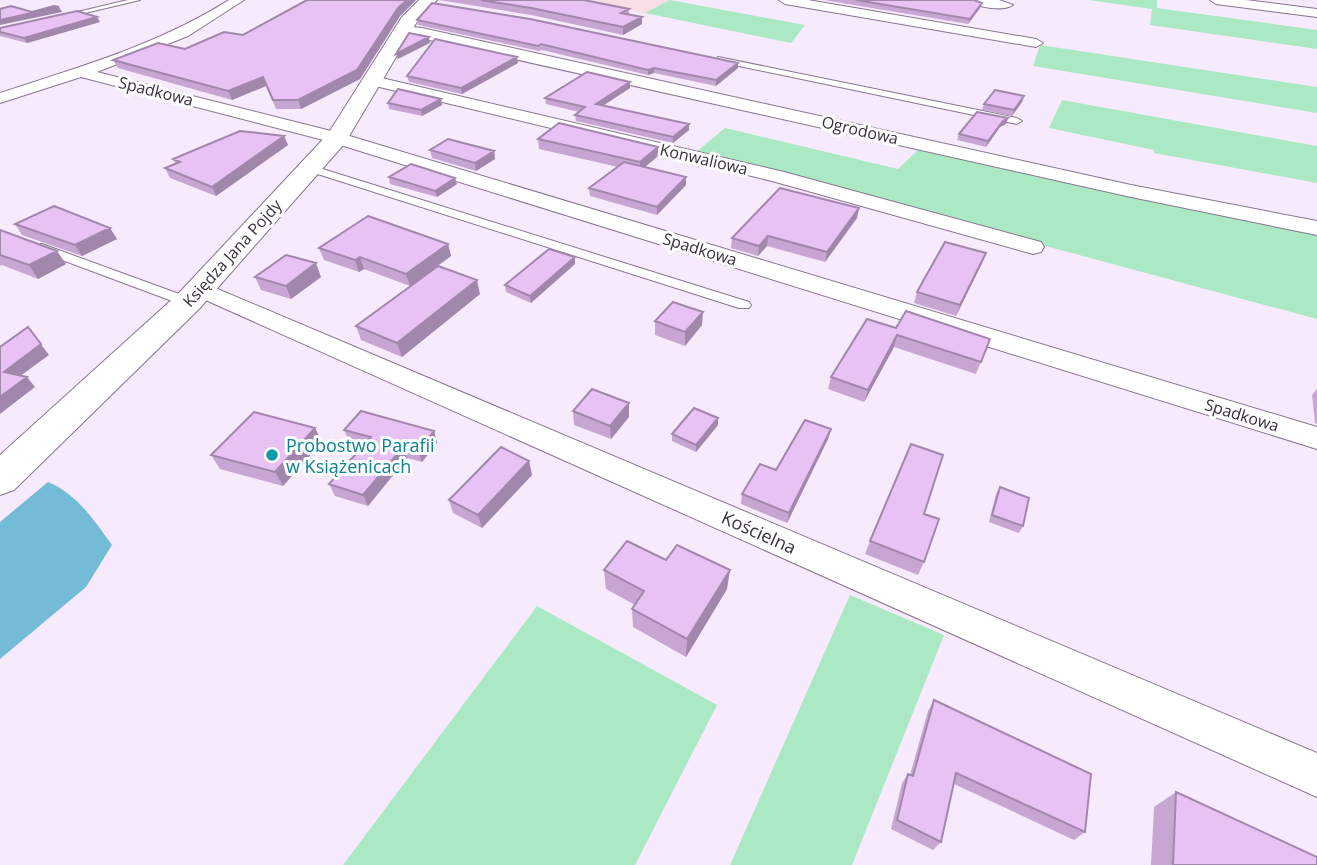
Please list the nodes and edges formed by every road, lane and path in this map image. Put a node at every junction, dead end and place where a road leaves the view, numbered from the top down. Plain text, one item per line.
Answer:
1 (137, 0) edge
2 (237, 0) edge
3 (785, 0) edge
4 (974, 0) edge
5 (1216, 0) edge
6 (432, 2) edge
7 (1006, 5) dead end
8 (1317, 13) edge
9 (48, 19) edge
10 (403, 30) junction
11 (1036, 43) dead end
12 (706, 57) edge
13 (80, 72) junction
14 (373, 81) junction
15 (0, 99) edge
16 (1017, 121) dead end
17 (337, 138) junction
18 (309, 169) junction
19 (1317, 228) edge
20 (26, 242) edge
21 (1033, 247) dead end
22 (194, 295) junction
23 (744, 305) dead end
24 (1317, 438) edge
25 (0, 479) edge
26 (1317, 775) edge

1 - 9 lane
2 - 13 street
3 - 11 street
4 - 7 street
5 - 8 street
6 - 10 street, Księdza Jana Pojdy
10 - 14 street, Księdza Jana Pojdy
10 - 19 street, Ogrodowa
12 - 16 lane
13 - 15 street
13 - 17 street, Spadkowa
14 - 17 street, Księdza Jana Pojdy
14 - 21 street, Konwaliowa
17 - 18 street, Księdza Jana Pojdy
17 - 24 street, Spadkowa
18 - 22 street, Księdza Jana Pojdy
18 - 23 lane
20 - 22 lane
22 - 25 street, Księdza Jana Pojdy
22 - 26 street, Kościelna

